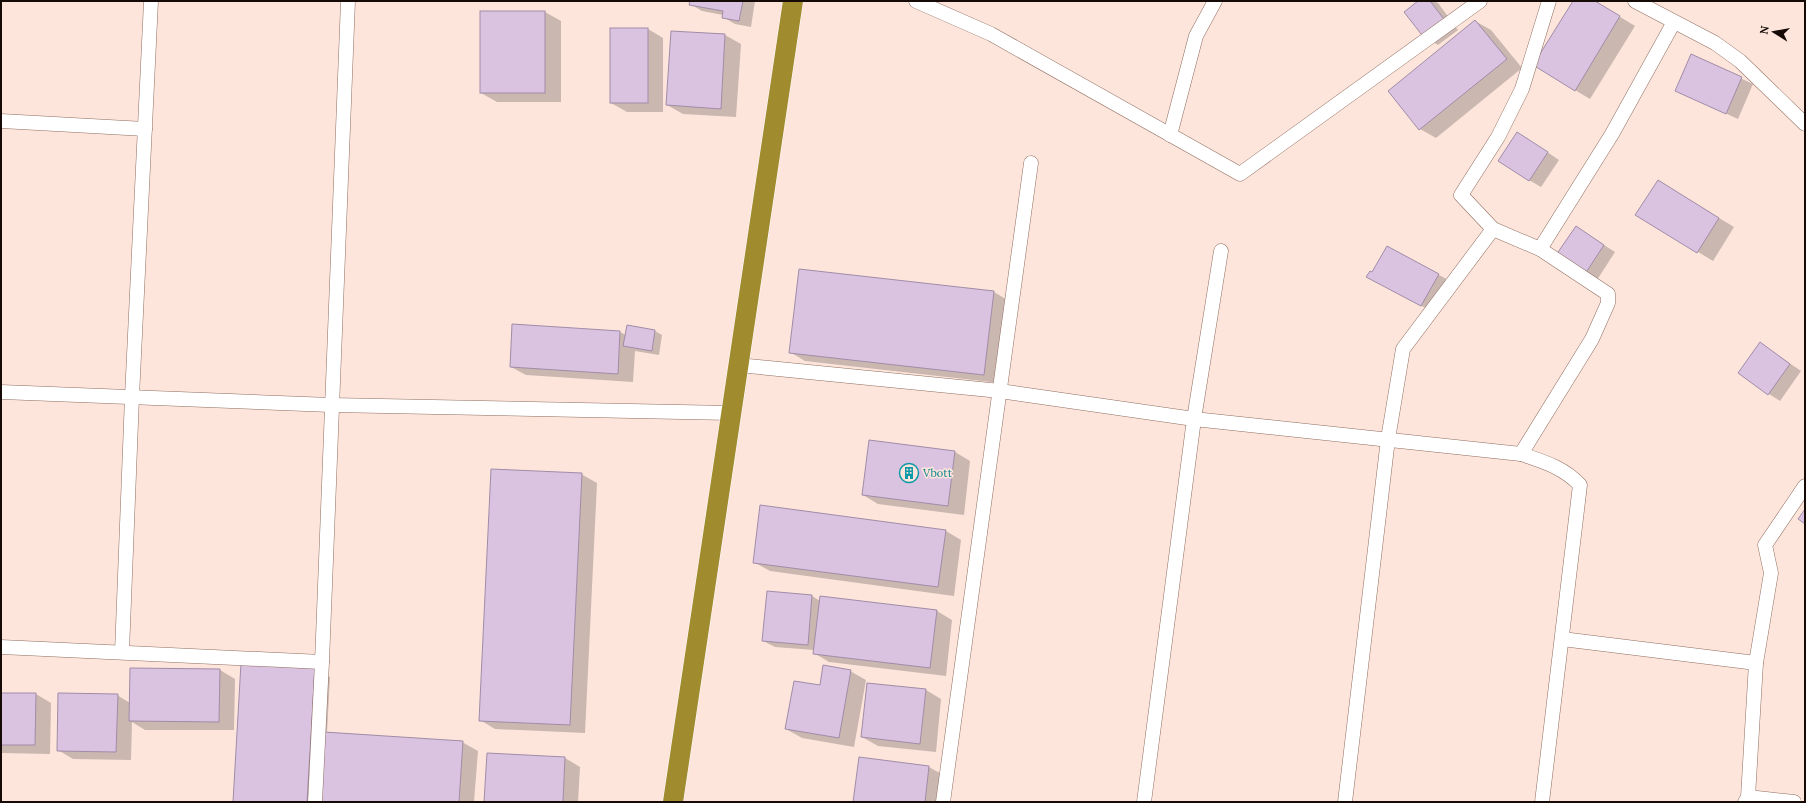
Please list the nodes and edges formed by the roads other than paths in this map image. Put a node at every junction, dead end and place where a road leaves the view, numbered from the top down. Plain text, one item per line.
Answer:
1 (151, 1) edge
2 (348, 1) edge
3 (793, 1) edge
4 (916, 1) edge
5 (1215, 1) edge
6 (1480, 1) edge
7 (1549, 1) edge
8 (1635, 1) edge
9 (1674, 22) junction
10 (1, 121) edge
11 (1805, 124) edge
12 (145, 129) junction
13 (1170, 135) junction
14 (1031, 163) dead end
15 (1494, 230) junction
16 (1540, 249) junction
17 (1221, 251) dead end
18 (738, 365) junction
19 (1000, 391) junction
20 (1, 392) edge
21 (132, 397) junction
22 (331, 405) junction
23 (730, 413) junction
24 (1194, 419) junction
25 (1388, 439) junction
26 (1521, 454) junction
27 (1805, 486) edge
28 (1562, 639) junction
29 (1, 647) edge
30 (122, 652) junction
31 (322, 662) junction
32 (1756, 663) junction
33 (1747, 799) edge
34 (315, 802) edge
35 (673, 802) edge
36 (943, 802) edge
37 (1144, 802) edge
38 (1345, 802) edge
39 (1542, 802) edge
40 (1794, 802) edge

1 - 12 street
2 - 22 street
3 - 18 highway
4 - 13 street
5 - 13 street
6 - 13 street
7 - 15 street
8 - 9 street
9 - 11 street
9 - 16 street
10 - 12 street
12 - 21 street
14 - 19 street
15 - 16 street
15 - 25 street
16 - 26 street
17 - 24 street
18 - 19 street
18 - 23 highway
19 - 24 street
19 - 36 street
20 - 21 street
21 - 22 street
21 - 30 street
22 - 23 street
22 - 31 street
23 - 35 highway
24 - 25 street
24 - 37 street
25 - 26 street
25 - 38 street
26 - 28 street
27 - 32 street
28 - 32 street
28 - 39 street
29 - 30 street
30 - 31 street
31 - 34 street
32 - 33 street
33 - 40 street

